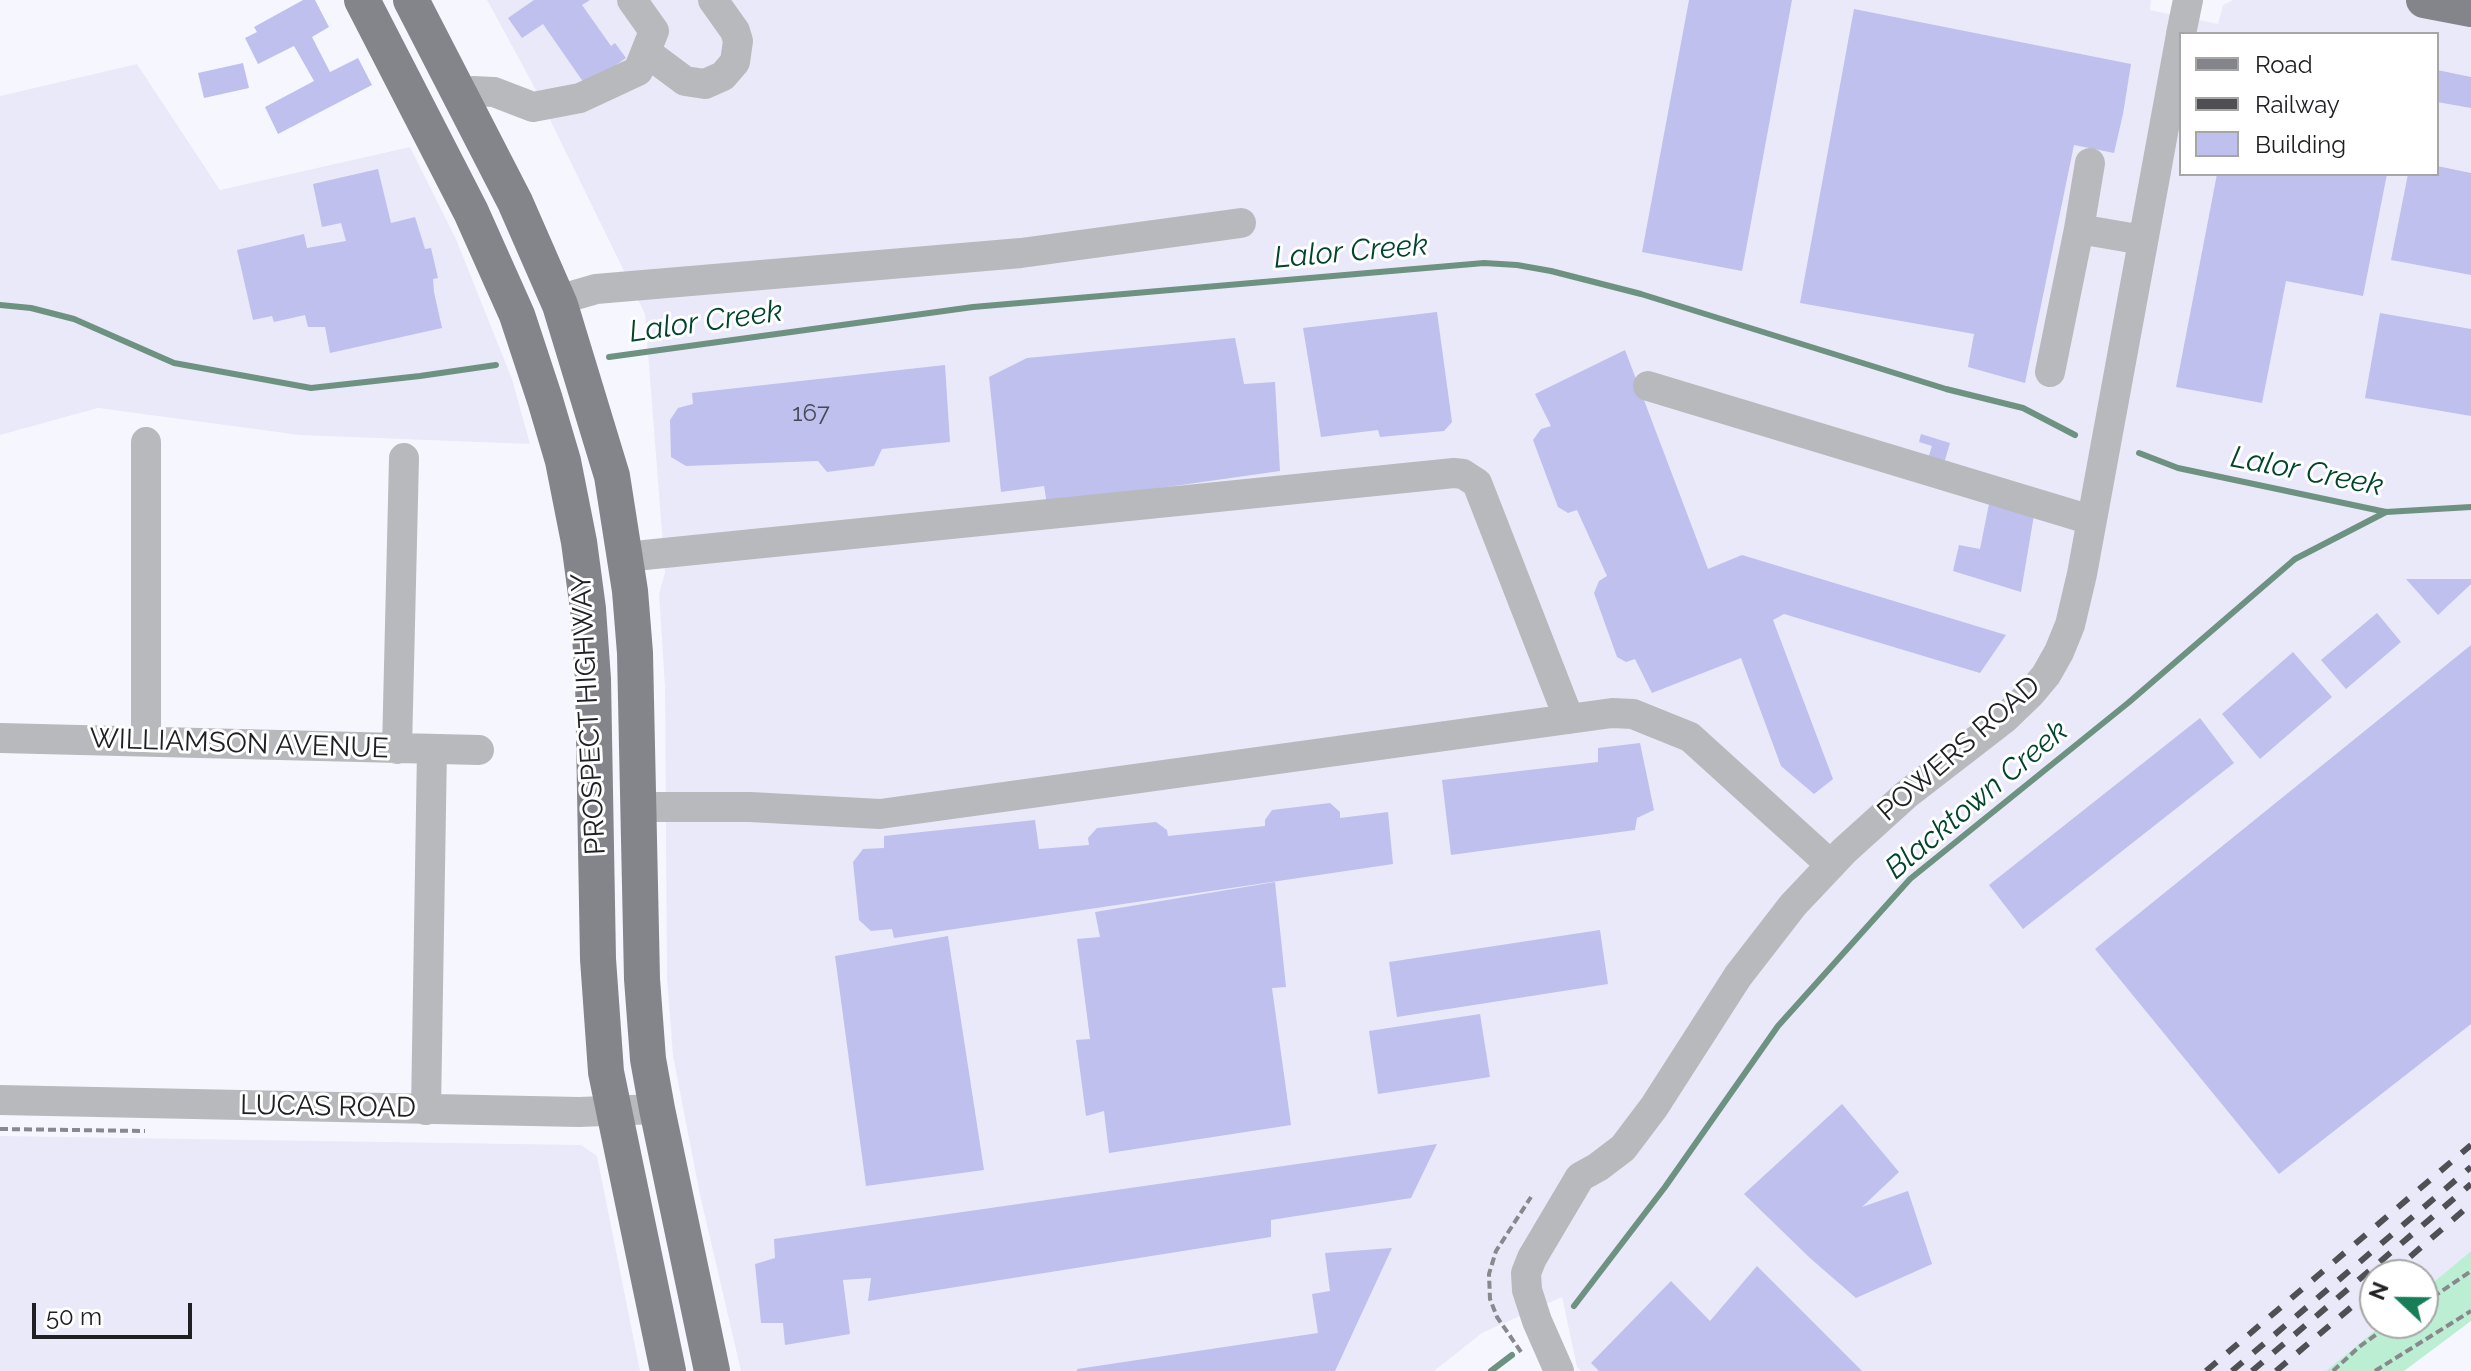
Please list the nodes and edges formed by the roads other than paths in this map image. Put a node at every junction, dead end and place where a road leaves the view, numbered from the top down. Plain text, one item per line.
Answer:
1 (362, 0) edge
2 (411, 0) edge
3 (632, 0) edge
4 (713, 0) edge
5 (2188, 0) edge
6 (2424, 0) edge
7 (2471, 9) edge
8 (2182, 32) edge
9 (2179, 46) edge
10 (646, 52) junction
11 (460, 95) junction
12 (2090, 163) dead end
13 (1241, 223) dead end
14 (2079, 229) junction
15 (2143, 240) junction
16 (558, 300) junction
17 (2050, 372) dead end
18 (1648, 386) dead end
19 (146, 442) dead end
20 (404, 458) dead end
21 (2091, 520) junction
22 (625, 557) junction
23 (1569, 719) junction
24 (0, 738) edge
25 (146, 740) junction
26 (397, 749) junction
27 (432, 749) junction
28 (479, 750) dead end
29 (638, 807) junction
30 (1831, 865) junction
31 (0, 1100) edge
32 (657, 1109) junction
33 (426, 1110) junction
34 (614, 1111) junction
35 (668, 1371) edge
36 (712, 1371) edge
37 (1559, 1371) edge

1 - 34 main road, PROSPECT HIGHWAY
2 - 11 main road, PROSPECT HIGHWAY
3 - 10 street
4 - 10 street
5 - 8 street, POWERS ROAD
6 - 7 main road
9 - 15 street, POWERS ROAD
10 - 11 street
11 - 16 main road, PROSPECT HIGHWAY
12 - 14 street
13 - 16 street
14 - 15 street
14 - 17 street
15 - 21 street, POWERS ROAD
16 - 22 main road, PROSPECT HIGHWAY
18 - 21 street
19 - 25 street
20 - 26 street
21 - 30 street, POWERS ROAD
22 - 23 street
22 - 29 main road, PROSPECT HIGHWAY
23 - 29 street
23 - 30 street
24 - 25 street, WILLIAMSON AVENUE
25 - 26 street, WILLIAMSON AVENUE
26 - 27 street, WILLIAMSON AVENUE
27 - 28 street, WILLIAMSON AVENUE
27 - 33 street
29 - 32 main road, PROSPECT HIGHWAY
30 - 37 street, POWERS ROAD
31 - 33 street, LUCAS ROAD
32 - 34 street, LUCAS ROAD
32 - 36 main road, PROSPECT HIGHWAY
33 - 34 street, LUCAS ROAD
34 - 35 main road, PROSPECT HIGHWAY

